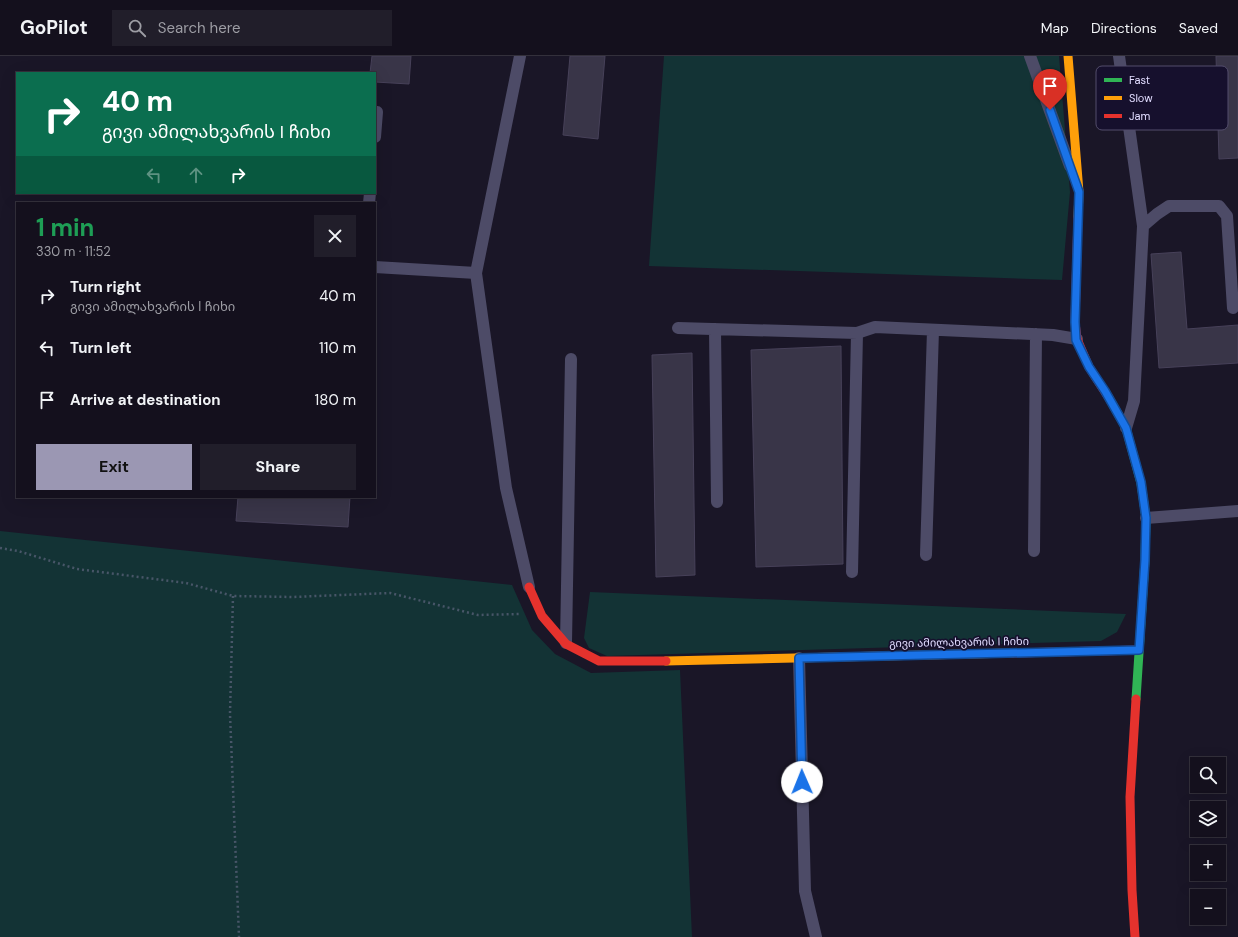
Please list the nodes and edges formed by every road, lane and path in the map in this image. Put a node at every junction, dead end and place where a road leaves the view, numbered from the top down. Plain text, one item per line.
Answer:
1 (520, 56) edge
2 (1030, 56) edge
3 (1068, 56) edge
4 (1119, 56) edge
5 (1120, 66) edge
6 (377, 112) dead end
7 (376, 124) edge
8 (1129, 130) edge
9 (1079, 192) junction
10 (1143, 226) junction
11 (376, 267) edge
12 (476, 273) junction
13 (1233, 308) dead end
14 (678, 328) dead end
15 (715, 329) junction
16 (933, 330) junction
17 (857, 333) junction
18 (1036, 334) junction
19 (1076, 340) junction
20 (570, 359) dead end
21 (1126, 428) junction
22 (717, 502) dead end
23 (1238, 511) edge
24 (1146, 518) junction
25 (0, 548) edge
26 (1034, 551) dead end
27 (926, 556) dead end
28 (852, 572) dead end
29 (529, 587) joint
30 (233, 596) junction
31 (542, 616) junction
32 (566, 644) junction
33 (1139, 650) junction
34 (799, 658) junction
35 (239, 937) edge
36 (816, 937) edge
37 (1135, 937) edge

1 - 12 lane
2 - 9 lane
3 - 9 street
4 - 5 lane
6 - 7 lane
8 - 10 lane
9 - 19 street
10 - 13 lane
10 - 21 lane
11 - 12 lane
12 - 29 lane
14 - 15 lane
15 - 17 lane
15 - 22 lane
16 - 17 lane
16 - 18 lane
16 - 27 lane
17 - 28 lane
18 - 19 lane
18 - 26 lane
19 - 21 street
20 - 32 lane
21 - 24 street
23 - 24 lane
24 - 33 street
25 - 30 path
29 - 31 street, გივი ამილახვარის I ჩიხი
30 - 31 path
30 - 35 path
31 - 32 street, გივი ამილახვარის I ჩიხი
32 - 34 street, გივი ამილახვარის I ჩიხი
33 - 34 street, გივი ამილახვარის I ჩიხი
33 - 37 street
34 - 36 lane

